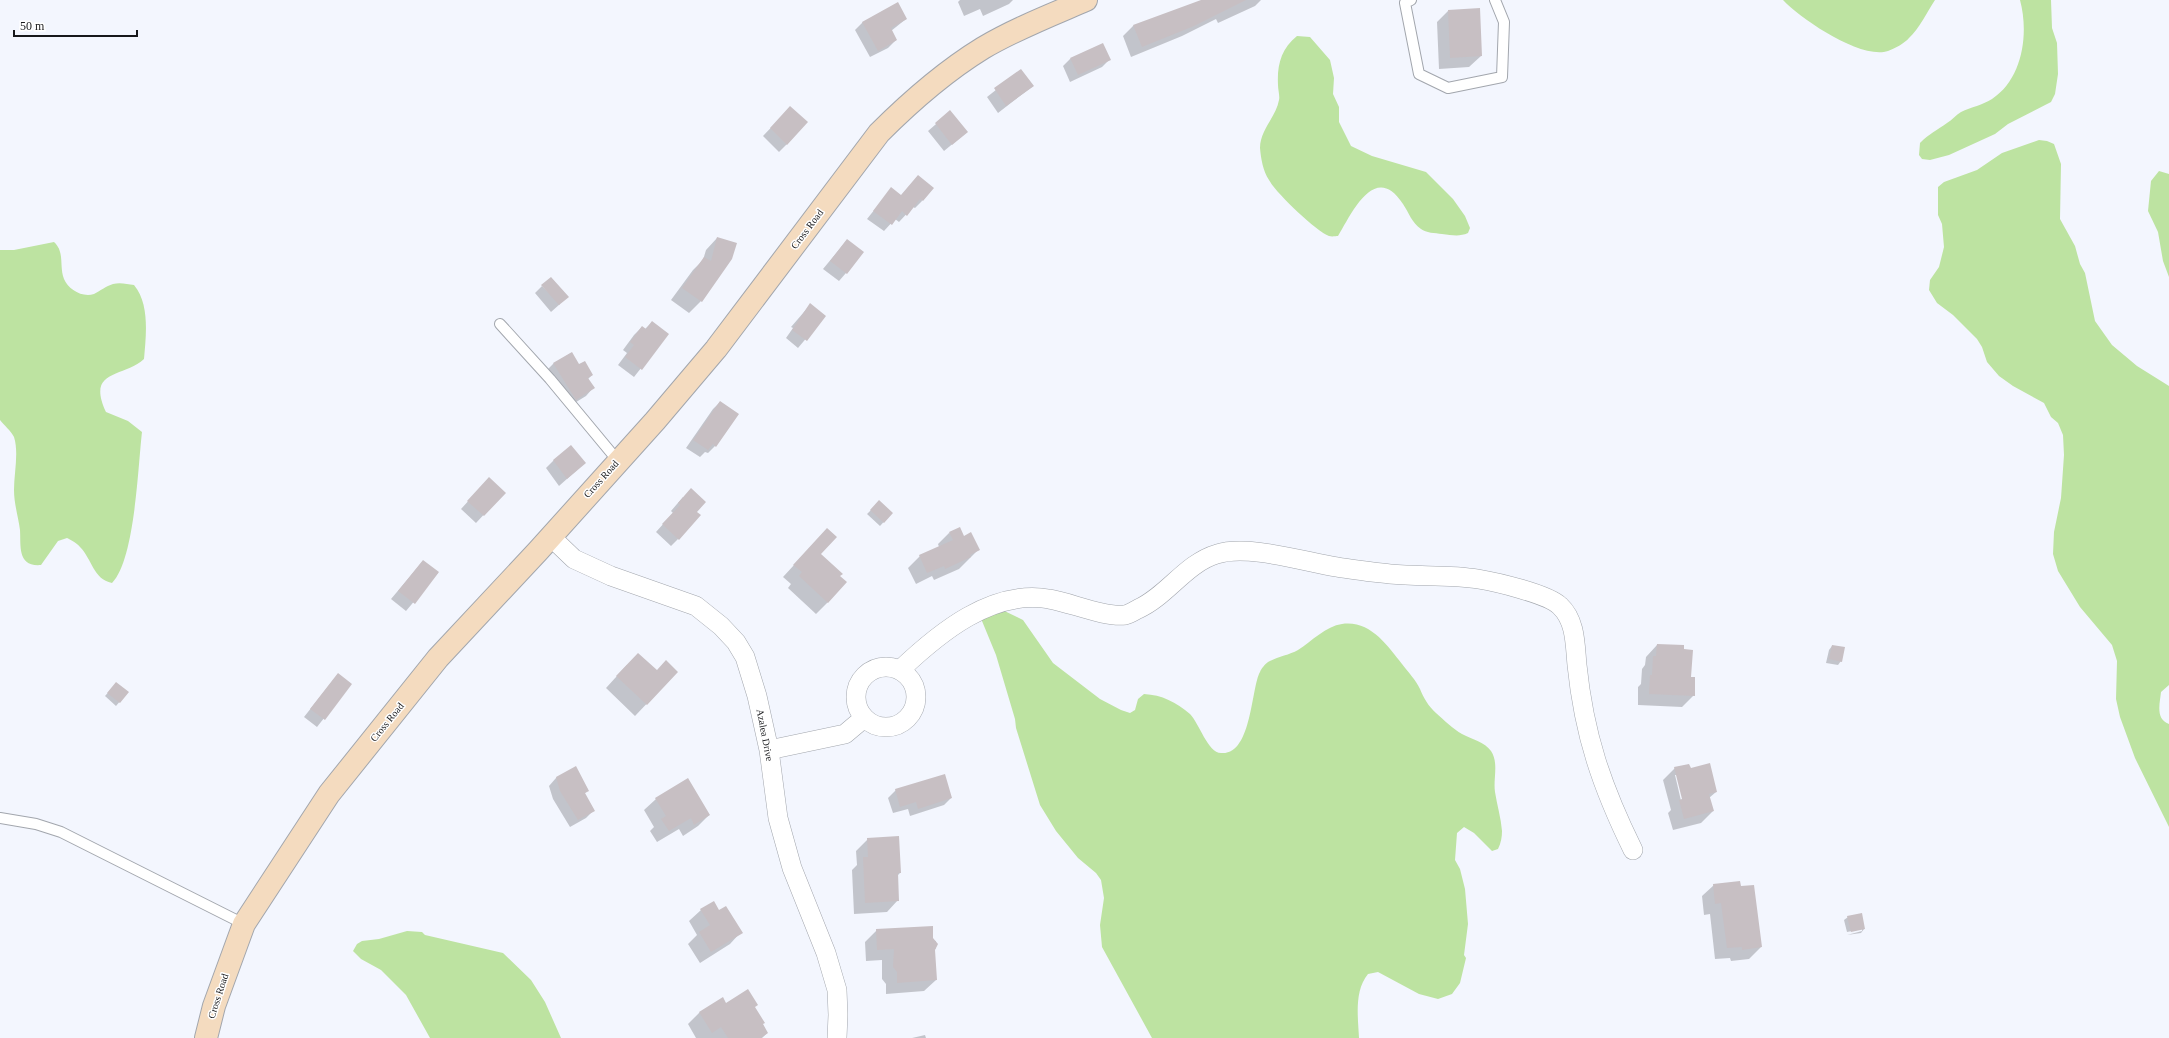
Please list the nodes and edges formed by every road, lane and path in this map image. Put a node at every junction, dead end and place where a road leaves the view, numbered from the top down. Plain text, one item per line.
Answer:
1 (1086, 0) edge
2 (1411, 0) edge
3 (1495, 0) edge
4 (500, 324) dead end
5 (618, 461) junction
6 (551, 537) junction
7 (900, 670) junction
8 (864, 718) junction
9 (769, 750) junction
10 (0, 818) edge
11 (1633, 850) dead end
12 (244, 924) junction
13 (206, 1038) edge
14 (836, 1038) edge

1 - 5 street, Cross Road
2 - 3 lane
4 - 5 lane
5 - 6 street, Cross Road
6 - 9 street, Azalea Drive
6 - 12 street, Cross Road
7 - 8 street
7 - 8 street
7 - 11 street
8 - 9 street
9 - 14 street, Azalea Drive
10 - 12 lane
12 - 13 street, Cross Road

